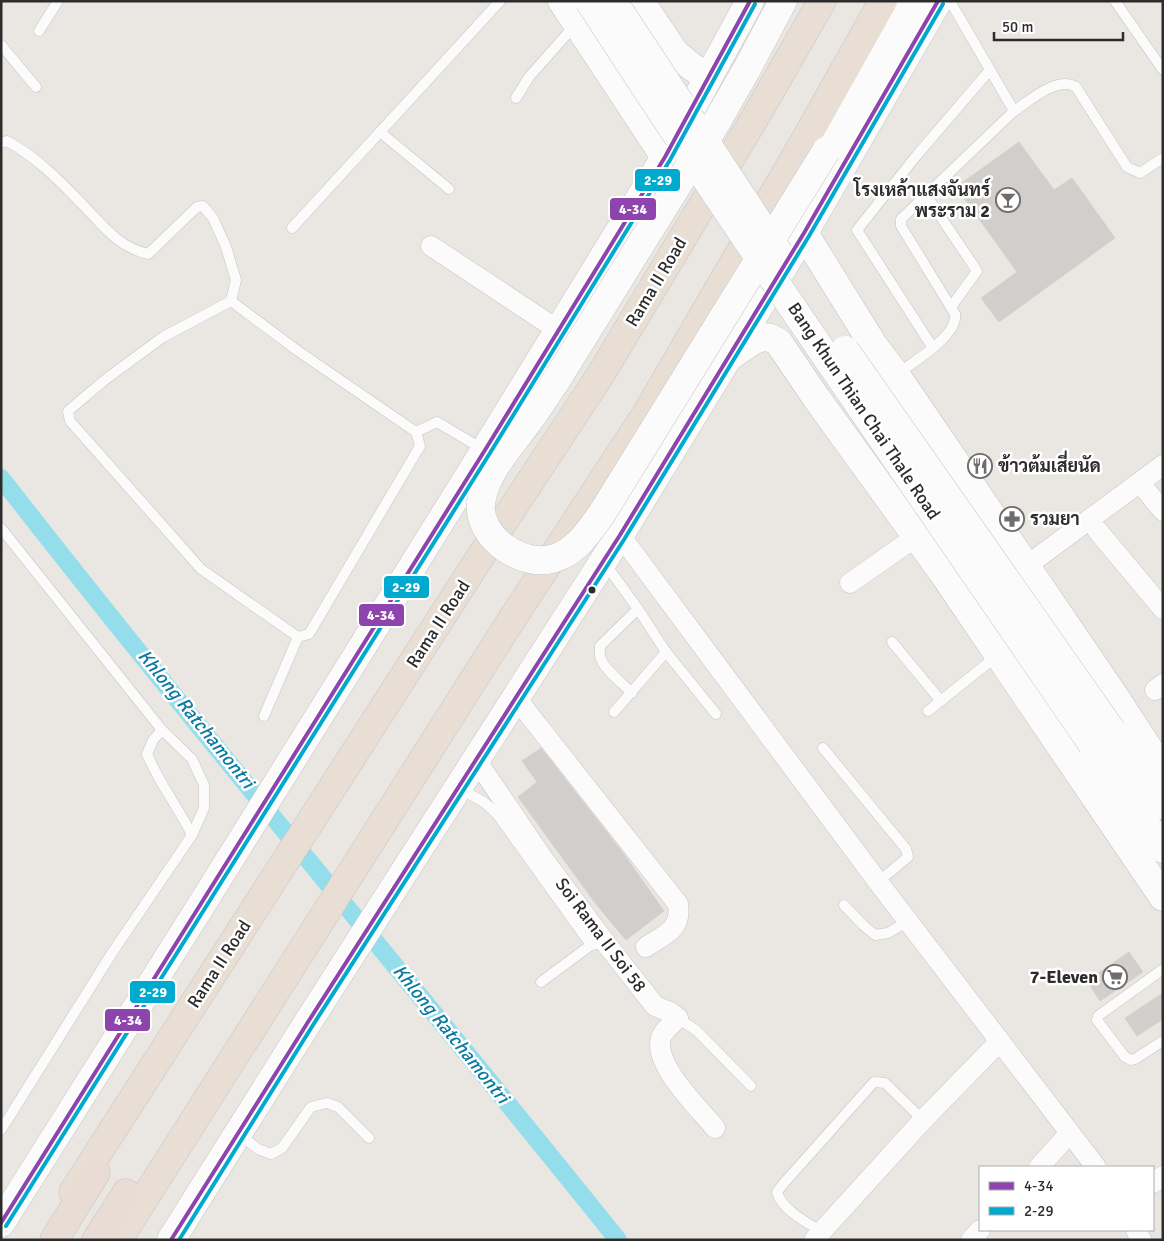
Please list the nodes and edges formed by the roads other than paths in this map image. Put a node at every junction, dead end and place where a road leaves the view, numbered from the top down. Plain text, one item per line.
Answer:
1 (58, 1) edge
2 (500, 1) edge
3 (613, 1) edge
4 (640, 1) edge
5 (750, 1) edge
6 (783, 1) edge
7 (822, 1) edge
8 (883, 1) edge
9 (913, 1) edge
10 (938, 1) edge
11 (950, 1) edge
12 (1115, 1) edge
13 (573, 8) edge
14 (39, 31) dead end
15 (1, 45) edge
16 (1163, 70) edge
17 (989, 71) junction
18 (708, 77) junction
19 (36, 87) dead end
20 (516, 98) dead end
21 (1014, 111) junction
22 (380, 132) junction
23 (1, 143) edge
24 (665, 157) junction
25 (1163, 158) edge
26 (449, 189) dead end
27 (926, 195) junction
28 (292, 228) dead end
29 (804, 233) junction
30 (431, 246) dead end
31 (231, 301) junction
32 (951, 307) junction
33 (558, 330) junction
34 (874, 346) junction
35 (933, 348) junction
36 (730, 356) junction
37 (896, 374) junction
38 (817, 399) junction
39 (416, 432) junction
40 (485, 450) junction
41 (1163, 465) edge
42 (1140, 483) junction
43 (1163, 511) edge
44 (1, 528) edge
45 (1097, 530) dead end
46 (620, 534) junction
47 (917, 536) junction
48 (603, 561) junction
49 (1025, 567) junction
50 (850, 584) dead end
51 (638, 609) junction
52 (1163, 609) edge
53 (298, 637) junction
54 (892, 642) dead end
55 (666, 652) junction
56 (999, 654) junction
57 (632, 693) junction
58 (516, 698) junction
59 (941, 701) junction
60 (928, 711) dead end
61 (614, 712) dead end
62 (716, 714) dead end
63 (264, 716) dead end
64 (162, 730) junction
65 (1102, 737) junction
66 (823, 748) dead end
67 (476, 760) junction
68 (1163, 771) edge
69 (457, 788) junction
70 (1163, 805) edge
71 (192, 835) junction
72 (1163, 849) edge
73 (878, 882) junction
74 (1163, 897) edge
75 (844, 905) dead end
76 (908, 921) junction
77 (598, 943) junction
78 (646, 947) dead end
79 (1163, 969) edge
80 (540, 982) dead end
81 (678, 1018) junction
82 (1000, 1041) junction
83 (1163, 1041) edge
84 (751, 1086) dead end
85 (923, 1120) junction
86 (715, 1128) dead end
87 (1, 1130) edge
88 (238, 1133) junction
89 (1070, 1134) junction
90 (369, 1138) dead end
91 (1039, 1166) edge
92 (1095, 1166) edge
93 (96, 1173) dead end
94 (126, 1193) dead end
95 (1, 1223) edge
96 (818, 1236) edge
97 (43, 1240) edge
98 (54, 1240) edge
99 (96, 1240) edge
100 (118, 1240) edge
101 (170, 1240) edge

1 - 14 lane
2 - 22 lane
3 - 13 main road
3 - 65 main road, Bang Khun Thian Chai Thale Road, bridge
4 - 18 main road
5 - 18 main road
6 - 9 main road, bridge
7 - 97 highway, Rama II Road
8 - 100 highway
10 - 29 main road
11 - 17 lane
12 - 16 lane
13 - 20 lane
13 - 24 main road
13 - 65 main road, Bang Khun Thian Chai Thale Road, bridge
15 - 19 lane
17 - 21 lane
17 - 35 lane
18 - 24 main road
21 - 25 lane
21 - 27 lane
22 - 26 lane
22 - 28 lane
23 - 31 lane
24 - 33 main road
27 - 32 lane
27 - 32 lane
29 - 34 main road
29 - 36 main road
30 - 33 street
31 - 39 lane
31 - 53 lane
32 - 35 lane
33 - 40 main road
34 - 37 main road
34 - 38 main road
35 - 37 lane
36 - 38 main road
36 - 46 main road
37 - 49 main road
38 - 47 main road
39 - 40 lane
39 - 53 lane
40 - 95 main road
41 - 42 street
42 - 43 street
42 - 49 street
44 - 64 lane
45 - 52 street
46 - 48 main road
46 - 73 street
47 - 50 street
47 - 56 main road
48 - 51 lane
48 - 58 main road
49 - 68 main road
51 - 55 lane
51 - 57 lane
53 - 63 lane
54 - 59 lane
55 - 57 lane
55 - 62 lane
56 - 59 lane
56 - 74 main road
57 - 61 lane
58 - 67 main road
58 - 78 street
59 - 60 lane
64 - 71 lane
64 - 71 lane
65 - 70 main road
65 - 72 main road
66 - 73 lane
67 - 69 main road
67 - 77 street, Soi Rama II Soi 58
69 - 77 lane
69 - 88 main road
71 - 87 lane
73 - 76 street
75 - 76 lane
76 - 82 street
77 - 80 lane
77 - 81 street, Soi Rama II Soi 58
79 - 83 lane
81 - 84 lane, Soi Rama II Soi 58
81 - 86 street
82 - 85 street
82 - 89 street
85 - 96 street
85 - 96 lane
88 - 90 lane
88 - 101 main road
89 - 91 street
89 - 92 street
93 - 98 highway
94 - 99 highway

